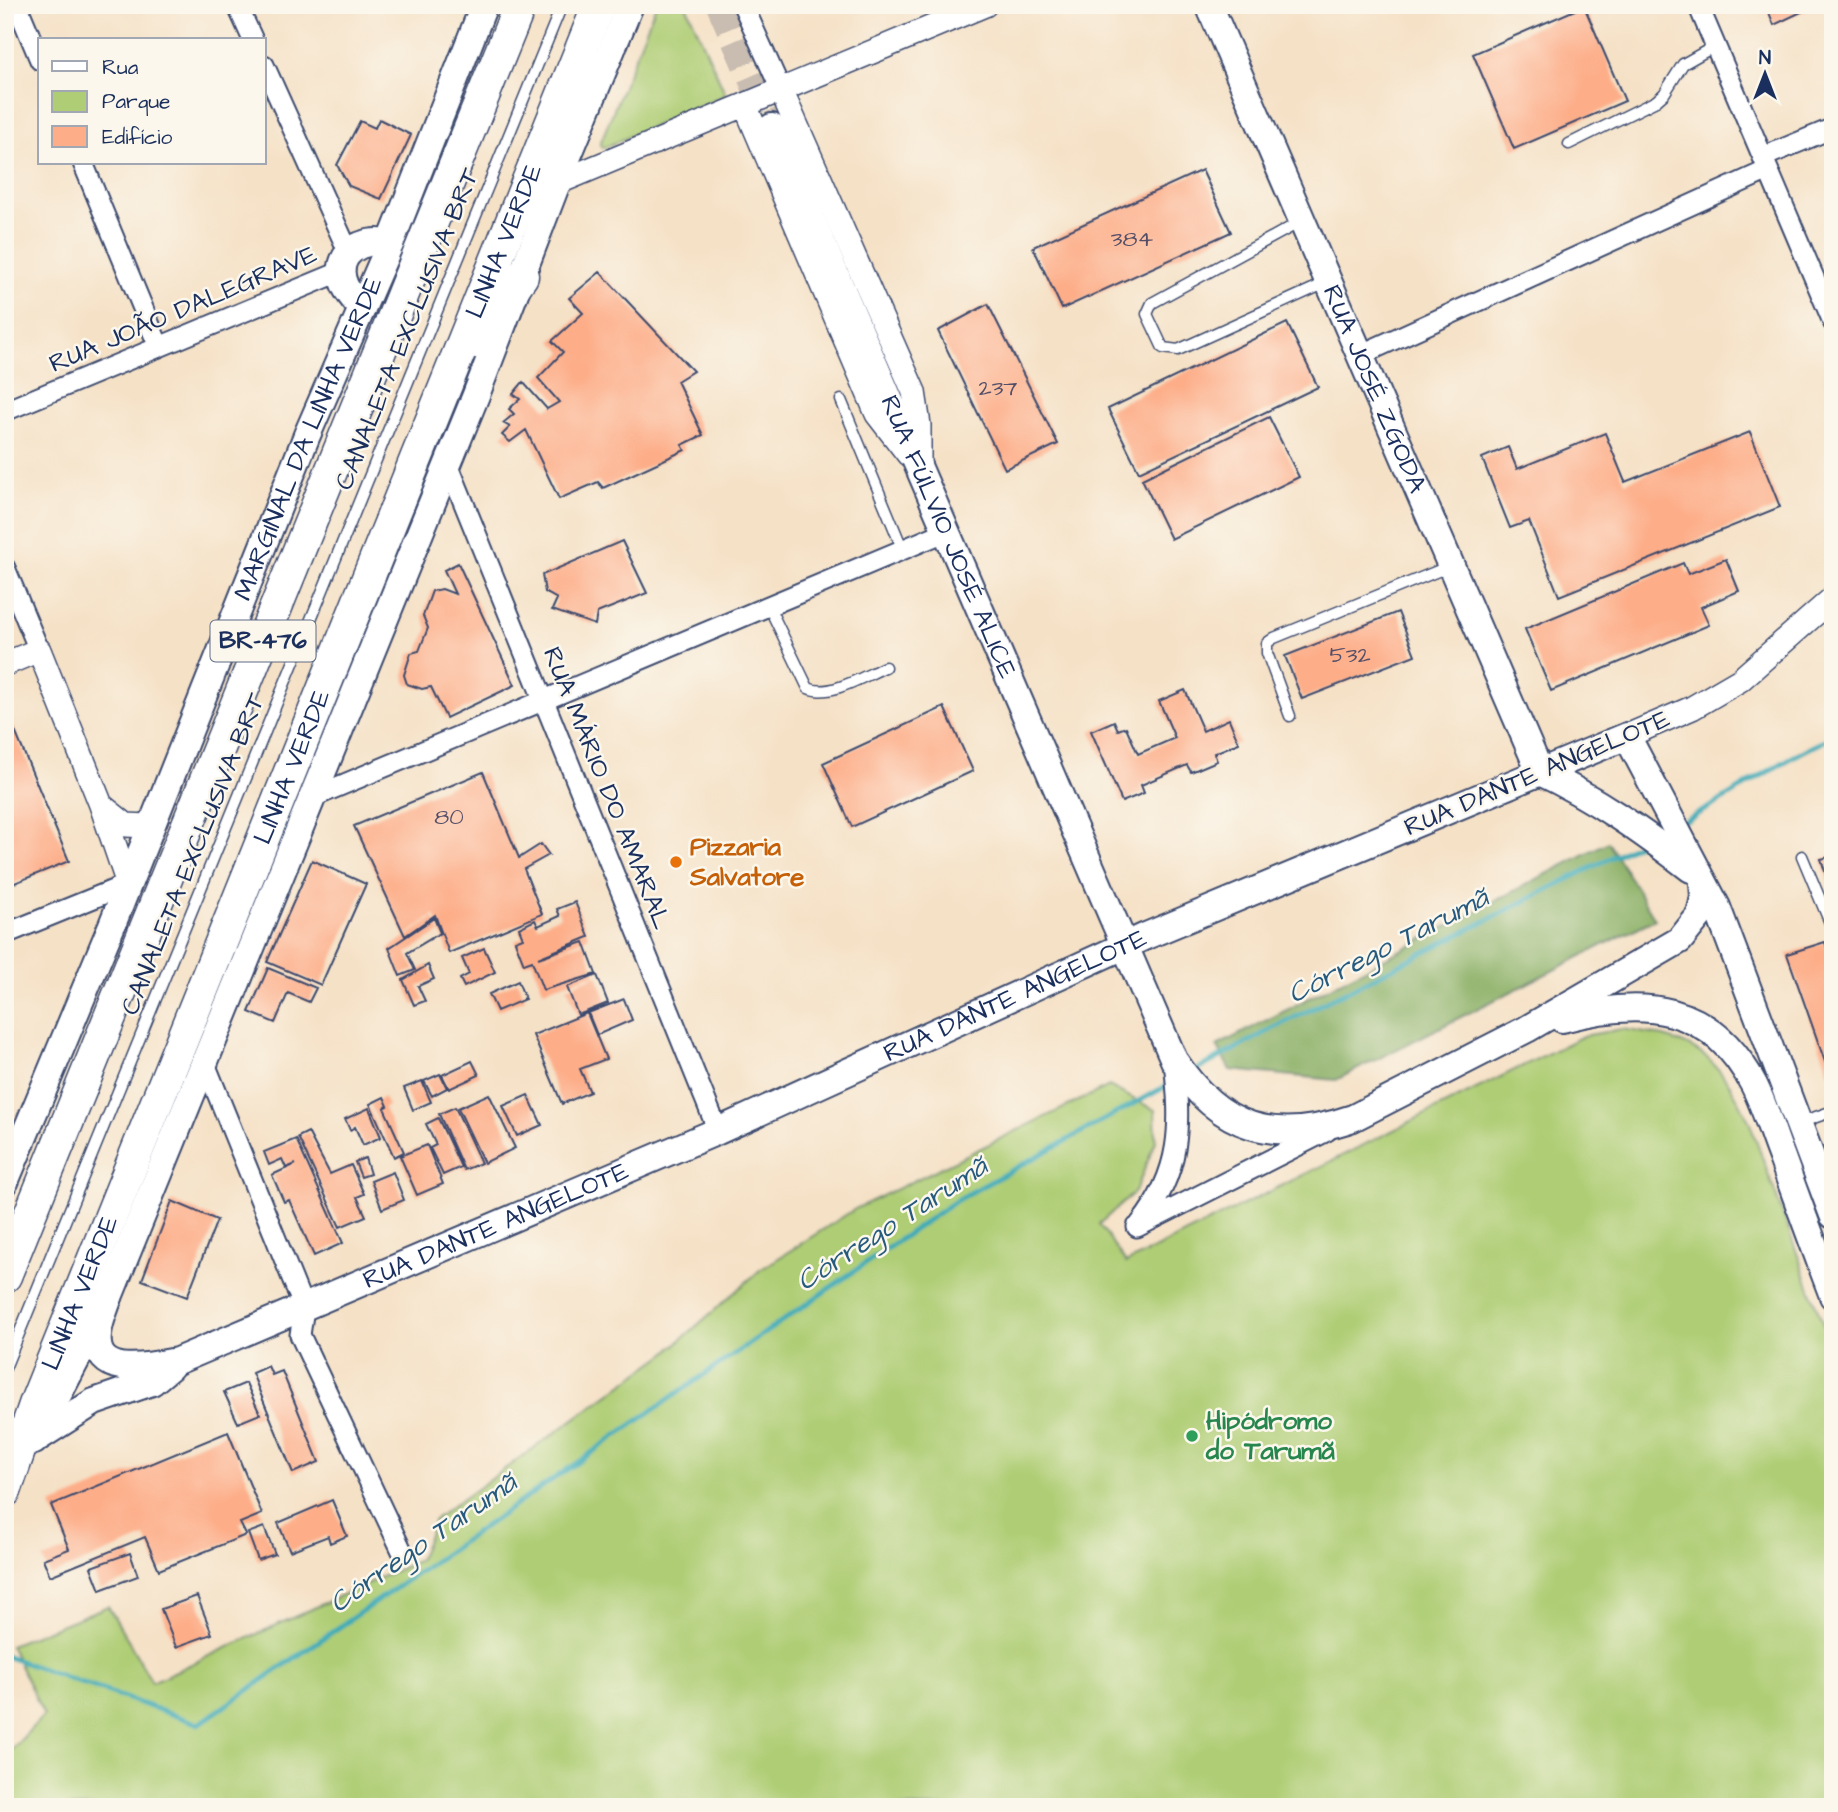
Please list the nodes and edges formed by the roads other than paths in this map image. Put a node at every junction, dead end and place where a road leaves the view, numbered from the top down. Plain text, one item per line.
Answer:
1 (17, 5) edge
2 (237, 5) edge
3 (484, 5) edge
4 (520, 5) edge
5 (562, 5) edge
6 (599, 5) edge
7 (630, 5) edge
8 (743, 5) edge
9 (985, 5) edge
10 (1209, 5) edge
11 (1698, 5) edge
12 (252, 38) edge
13 (1715, 46) junction
14 (38, 55) edge
15 (266, 70) edge
16 (780, 90) junction
17 (745, 105) junction
18 (772, 127) tunnel mouth
19 (1833, 128) edge
20 (1569, 144) dead end
21 (83, 164) edge
22 (1766, 164) junction
23 (557, 183) junction
24 (1303, 221) junction
25 (390, 244) junction
26 (345, 261) junction
27 (522, 276) junction
28 (1328, 282) junction
29 (362, 309) junction
30 (1833, 322) edge
31 (159, 347) junction
32 (1360, 355) junction
33 (444, 386) junction
34 (841, 400) dead end
35 (5, 411) edge
36 (448, 464) junction
37 (919, 467) junction
38 (947, 531) junction
39 (903, 550) junction
40 (1451, 566) junction
41 (5, 568) edge
42 (1833, 598) edge
43 (769, 607) junction
44 (39, 650) junction
45 (5, 664) edge
46 (885, 667) dead end
47 (544, 702) junction
48 (1290, 716) dead end
49 (1628, 736) junction
50 (1540, 772) junction
51 (311, 798) junction
52 (102, 805) junction
53 (149, 826) junction
54 (1675, 848) junction
55 (1802, 856) dead end
56 (1700, 879) junction
57 (128, 884) junction
58 (77, 905) junction
59 (112, 925) junction
60 (1833, 930) edge
61 (5, 934) edge
62 (1124, 946) junction
63 (1527, 1029) junction
64 (204, 1061) junction
65 (1185, 1092) junction
66 (1833, 1111) edge
67 (1353, 1118) junction
68 (1799, 1124) junction
69 (718, 1131) junction
70 (5, 1182) edge
71 (1833, 1214) edge
72 (5, 1276) edge
73 (1833, 1296) edge
74 (109, 1297) junction
75 (304, 1308) junction
76 (177, 1361) junction
77 (5, 1368) edge
78 (34, 1440) junction
79 (5, 1492) edge
80 (402, 1552) dead end

1 - 14 street
2 - 12 street
3 - 25 main road, MARGINAL DA LINHA VERDE
4 - 72 highway, BR-476
5 - 77 lane, CANALETA EXCLUSIVA BRT
6 - 33 highway, LINHA VERDE / BR-476
7 - 23 main road
8 - 16 street
9 - 16 street
10 - 24 main road, RUA JOSÉ ZGODA
11 - 13 street
13 - 20 lane
13 - 22 street
15 - 26 street
16 - 17 street
16 - 37 street
17 - 23 street
17 - 37 street
18 - 37 main road, RUA FÚLVIO JOSÉ ALICE
19 - 22 street
21 - 31 street
22 - 30 street
22 - 32 street
23 - 27 main road
24 - 28 main road, RUA JOSÉ ZGODA
24 - 28 lane
25 - 26 main road
25 - 29 main road, MARGINAL DA LINHA VERDE
26 - 29 main road
26 - 31 street, RUA JOÃO DALEGRAVE
27 - 33 highway
27 - 36 main road
28 - 32 main road, RUA JOSÉ ZGODA
29 - 53 main road, MARGINAL DA LINHA VERDE
31 - 35 street, RUA JOÃO DALEGRAVE
32 - 40 main road, RUA JOSÉ ZGODA
33 - 79 highway, LINHA VERDE / BR-476
34 - 39 lane
36 - 47 street, RUA MÁRIO DO AMARAL
36 - 51 main road
37 - 38 main road, RUA FÚLVIO JOSÉ ALICE
38 - 39 street
38 - 62 main road, RUA FÚLVIO JOSÉ ALICE
39 - 43 street
40 - 48 lane
40 - 50 main road, RUA JOSÉ ZGODA
41 - 44 street
42 - 49 street, RUA DANTE ANGELOTE
43 - 46 lane
43 - 47 street
44 - 45 street
44 - 52 street
47 - 51 street
47 - 69 street, RUA MÁRIO DO AMARAL
49 - 50 main road, RUA DANTE ANGELOTE
49 - 54 main road
50 - 54 main road
50 - 62 main road, RUA DANTE ANGELOTE
51 - 64 main road
52 - 53 street
52 - 57 street
53 - 57 main road, MARGINAL DA LINHA VERDE
54 - 56 main road
55 - 60 lane
56 - 63 main road
56 - 68 main road
57 - 58 street
57 - 59 main road, MARGINAL DA LINHA VERDE
58 - 59 street
58 - 61 street
59 - 70 main road, MARGINAL DA LINHA VERDE
62 - 65 main road, RUA FÚLVIO JOSÉ ALICE
62 - 69 main road, RUA DANTE ANGELOTE
63 - 67 main road, RUA FÚLVIO JOSÉ ALICE
63 - 73 main road
64 - 74 main road
64 - 75 street
65 - 67 main road, RUA FÚLVIO JOSÉ ALICE
65 - 67 street
66 - 68 lane
68 - 71 main road
69 - 75 main road, RUA DANTE ANGELOTE
74 - 76 main road, RUA DANTE ANGELOTE
74 - 78 main road
75 - 76 main road, RUA DANTE ANGELOTE
75 - 80 street
76 - 78 main road, RUA DANTE ANGELOTE
78 - 79 main road

